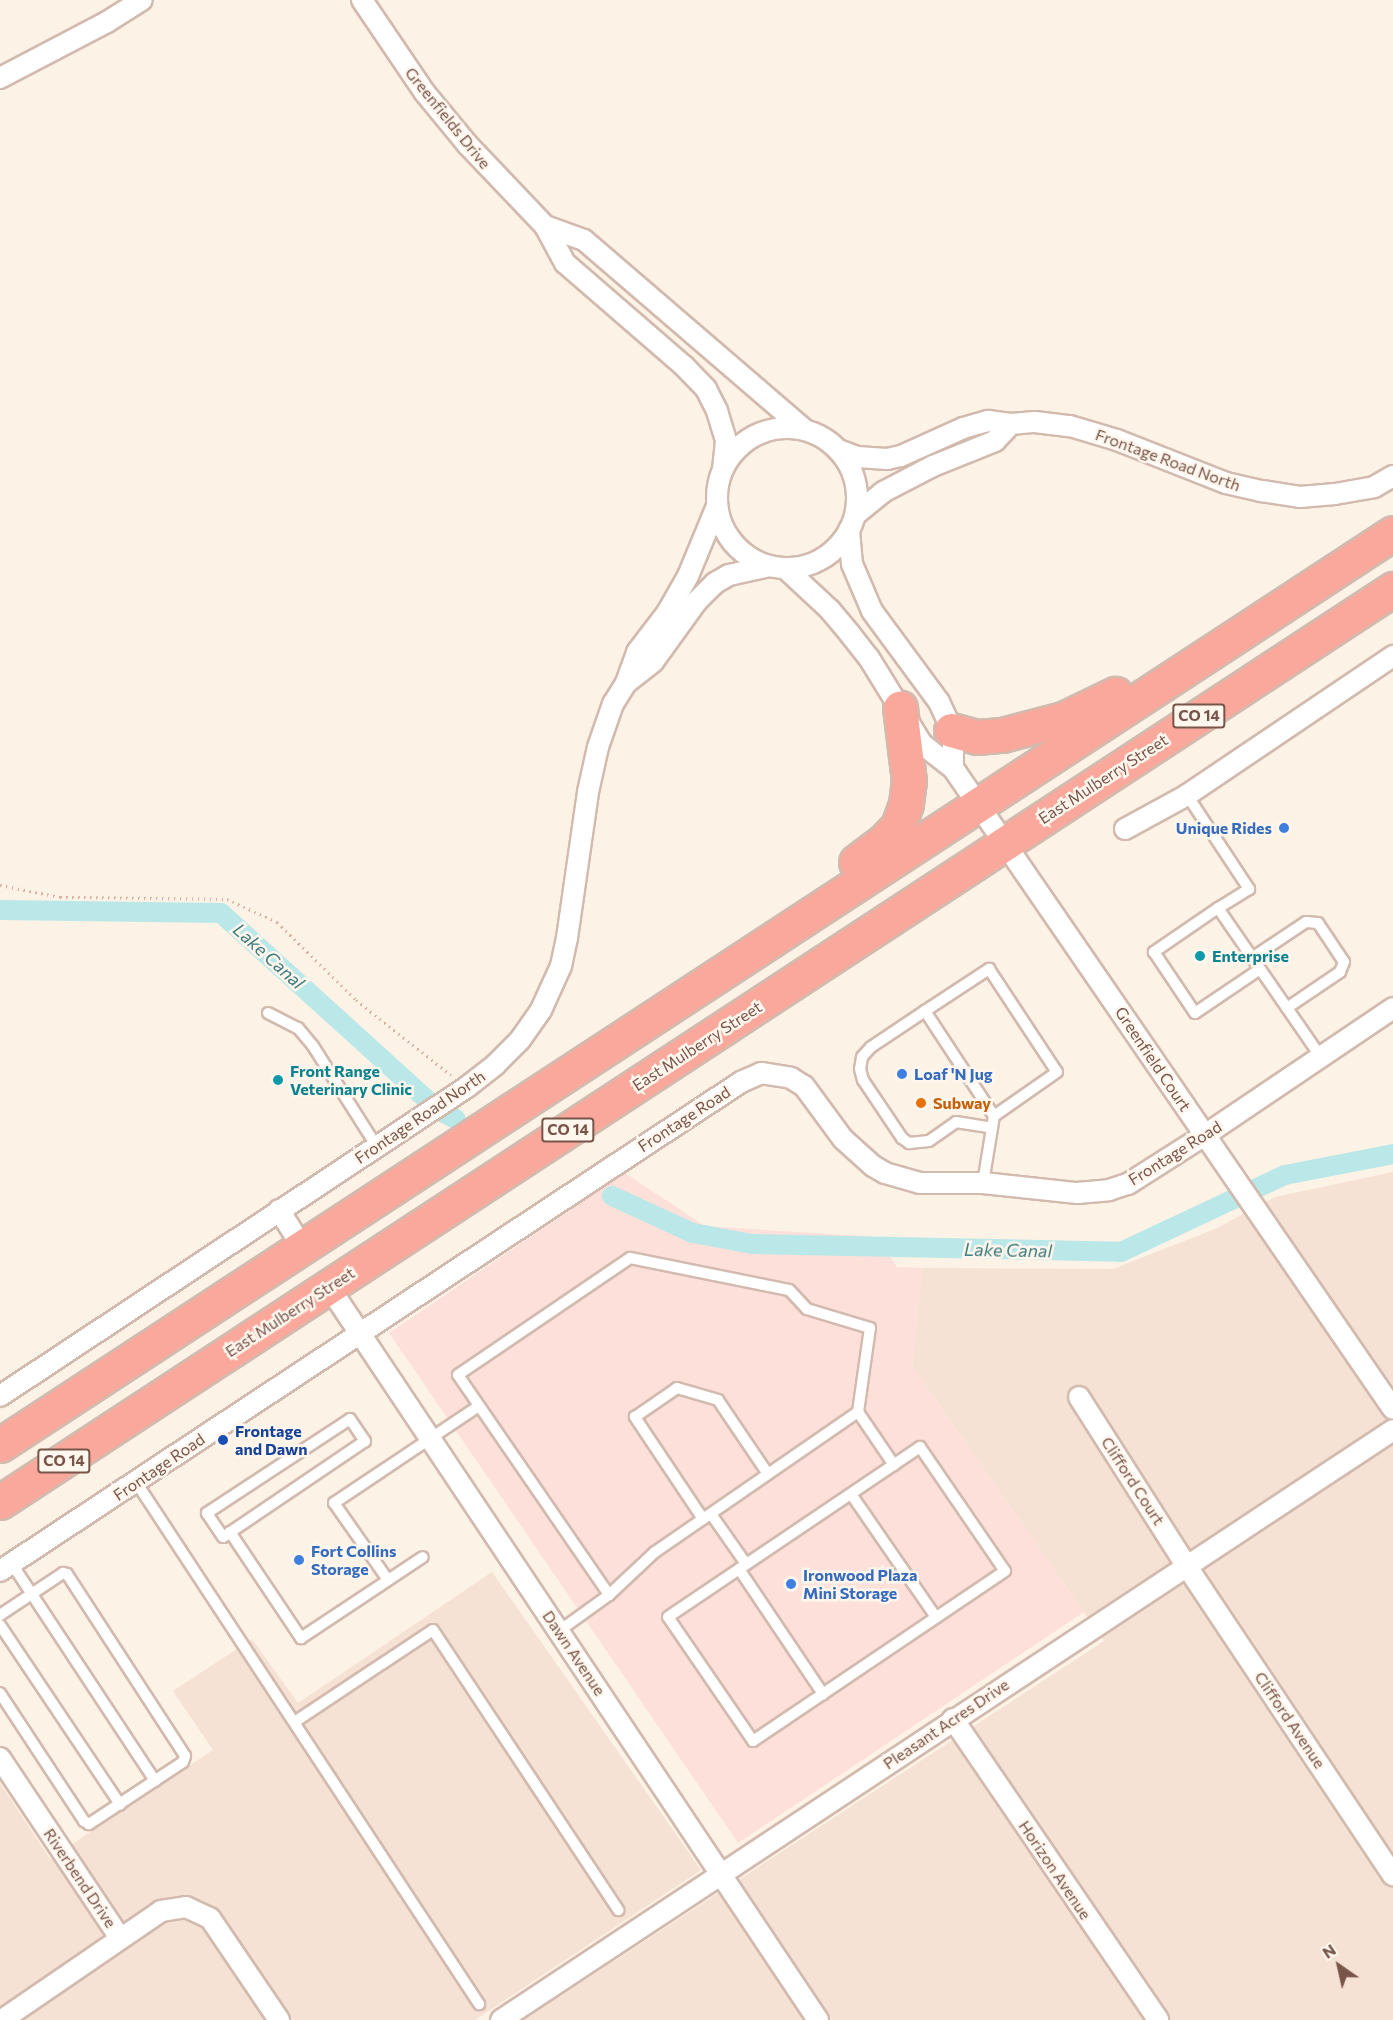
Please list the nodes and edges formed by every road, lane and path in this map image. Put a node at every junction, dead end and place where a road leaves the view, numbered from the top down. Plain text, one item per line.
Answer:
1 (142, 0) edge
2 (362, 0) edge
3 (0, 78) edge
4 (545, 226) junction
5 (1011, 424) junction
6 (805, 430) junction
7 (838, 450) junction
8 (723, 468) junction
9 (1393, 476) edge
10 (717, 506) junction
11 (852, 522) junction
12 (1393, 532) edge
13 (778, 567) junction
14 (1393, 589) edge
15 (1290, 600) junction
16 (1393, 656) edge
17 (626, 683) junction
18 (900, 708) junction
19 (951, 730) junction
20 (953, 768) junction
21 (1187, 795) junction
22 (978, 804) junction
23 (1125, 829) dead end
24 (1005, 843) junction
25 (0, 885) edge
26 (1218, 908) junction
27 (1252, 958) junction
28 (1260, 969) junction
29 (680, 1001) junction
30 (1287, 1008) junction
31 (1393, 1008) edge
32 (925, 1011) junction
33 (268, 1013) dead end
34 (1320, 1056) junction
35 (467, 1087) junction
36 (994, 1116) junction
37 (992, 1128) junction
38 (1205, 1135) junction
39 (377, 1147) junction
40 (983, 1183) junction
41 (279, 1210) junction
42 (303, 1248) junction
43 (329, 1287) junction
44 (360, 1332) junction
45 (0, 1395) edge
46 (1079, 1397) dead end
47 (479, 1406) junction
48 (1393, 1409) edge
49 (858, 1412) junction
50 (1393, 1430) edge
51 (431, 1439) junction
52 (0, 1445) edge
53 (894, 1465) junction
54 (768, 1473) junction
55 (136, 1482) junction
56 (851, 1494) junction
57 (0, 1502) edge
58 (707, 1516) junction
59 (230, 1532) junction
60 (423, 1557) dead end
61 (1186, 1565) junction
62 (742, 1567) junction
63 (6, 1568) edge
64 (388, 1580) junction
65 (32, 1594) junction
66 (609, 1595) junction
67 (0, 1615) edge
68 (936, 1617) junction
69 (0, 1624) edge
70 (558, 1630) junction
71 (0, 1693) edge
72 (823, 1694) junction
73 (953, 1719) junction
74 (296, 1721) junction
75 (0, 1758) edge
76 (155, 1781) junction
77 (120, 1804) junction
78 (720, 1874) junction
79 (1393, 1875) edge
80 (618, 1910) dead end
81 (120, 1938) junction
82 (479, 2004) dead end
83 (527, 2013) edge
84 (2, 2020) edge
85 (279, 2020) edge
86 (501, 2020) edge
87 (818, 2020) edge
88 (1158, 2020) edge

1 - 3 street
2 - 4 street, Greenfields Drive
4 - 6 street
4 - 8 street
5 - 7 street, Frontage Road North
5 - 9 street, Frontage Road North
5 - 11 street
6 - 7 street
6 - 8 street
7 - 11 street
8 - 10 street
10 - 13 street
10 - 17 street
11 - 13 street
11 - 19 street
12 - 15 highway, CO 14
13 - 17 street
13 - 18 street
14 - 24 highway, East Mulberry Street / CO 14
15 - 19 highway
15 - 22 highway, CO 14
16 - 21 street
17 - 35 street, Frontage Road North
18 - 20 street
18 - 29 highway
19 - 20 street
20 - 22 street, Greenfield Court
21 - 23 street
21 - 26 lane
22 - 24 street, Greenfield Court
22 - 29 highway, CO 14
24 - 38 street, Greenfield Court
24 - 43 highway, East Mulberry Street / CO 14
25 - 35 path
26 - 27 lane
26 - 28 lane
27 - 28 lane
27 - 30 lane
28 - 30 lane
29 - 42 highway, CO 14
30 - 34 lane
31 - 34 street, Frontage Road
32 - 36 lane
32 - 36 lane
32 - 37 lane
33 - 39 lane
34 - 38 street, Frontage Road
35 - 39 street, Frontage Road North
36 - 37 lane
37 - 40 lane
38 - 40 street, Frontage Road
38 - 48 street, Greenfield Court
39 - 41 street, Frontage Road North
40 - 44 street, Frontage Road
41 - 42 street
41 - 45 street, Frontage Road North
42 - 52 highway, CO 14
43 - 44 street, Dawn Avenue
43 - 57 highway, East Mulberry Street / CO 14
44 - 51 street, Dawn Avenue
44 - 55 street, Frontage Road
46 - 61 street, Clifford Court
47 - 49 lane
47 - 51 lane
47 - 66 lane
49 - 53 lane
49 - 54 lane
50 - 61 street, Pleasant Acres Drive
51 - 64 lane
51 - 70 street, Dawn Avenue
53 - 56 lane
53 - 68 lane
54 - 58 lane
54 - 58 lane
55 - 63 street, Frontage Road
55 - 74 lane
56 - 62 lane
56 - 68 lane
58 - 62 lane
58 - 66 lane
59 - 59 lane
59 - 64 lane
60 - 64 lane
61 - 73 street, Pleasant Acres Drive
61 - 79 street, Clifford Avenue
62 - 72 lane
62 - 72 lane
63 - 65 lane
65 - 67 lane
65 - 76 lane
65 - 76 lane
66 - 70 lane
68 - 72 lane
69 - 77 lane
70 - 78 street, Dawn Avenue
71 - 77 lane
73 - 78 street, Pleasant Acres Drive
73 - 88 street, Horizon Avenue
74 - 80 lane
74 - 82 lane
75 - 81 street, Riverbend Drive
76 - 77 lane
78 - 83 street, Pleasant Acres Drive
78 - 87 street, Dawn Avenue
81 - 84 street, Riverbend Drive
81 - 85 street
83 - 86 street, Pleasant Acres Drive

